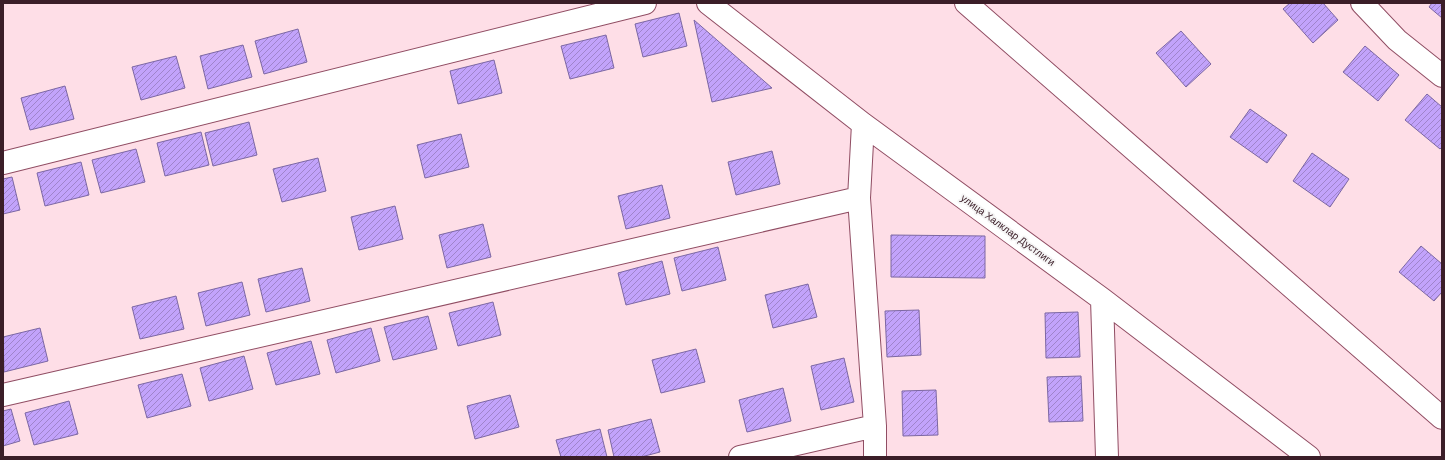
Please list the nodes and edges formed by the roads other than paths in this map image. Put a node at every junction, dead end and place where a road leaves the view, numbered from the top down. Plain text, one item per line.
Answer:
1 (645, 3) edge
2 (708, 3) edge
3 (966, 3) edge
4 (1362, 3) edge
5 (1442, 76) edge
6 (863, 124) junction
7 (3, 164) edge
8 (859, 198) junction
9 (1102, 299) junction
10 (3, 395) edge
11 (1442, 418) edge
12 (875, 426) junction
13 (740, 457) edge
14 (875, 457) edge
15 (1107, 457) edge
16 (1309, 457) edge

1 - 7 street
2 - 6 street, улица Халклар Дустлиги
3 - 11 street
4 - 5 street
6 - 8 street
6 - 9 street, улица Халклар Дустлиги
8 - 10 street
8 - 12 street
9 - 15 street
9 - 16 street, улица Халклар Дустлиги
12 - 13 street
12 - 14 street

